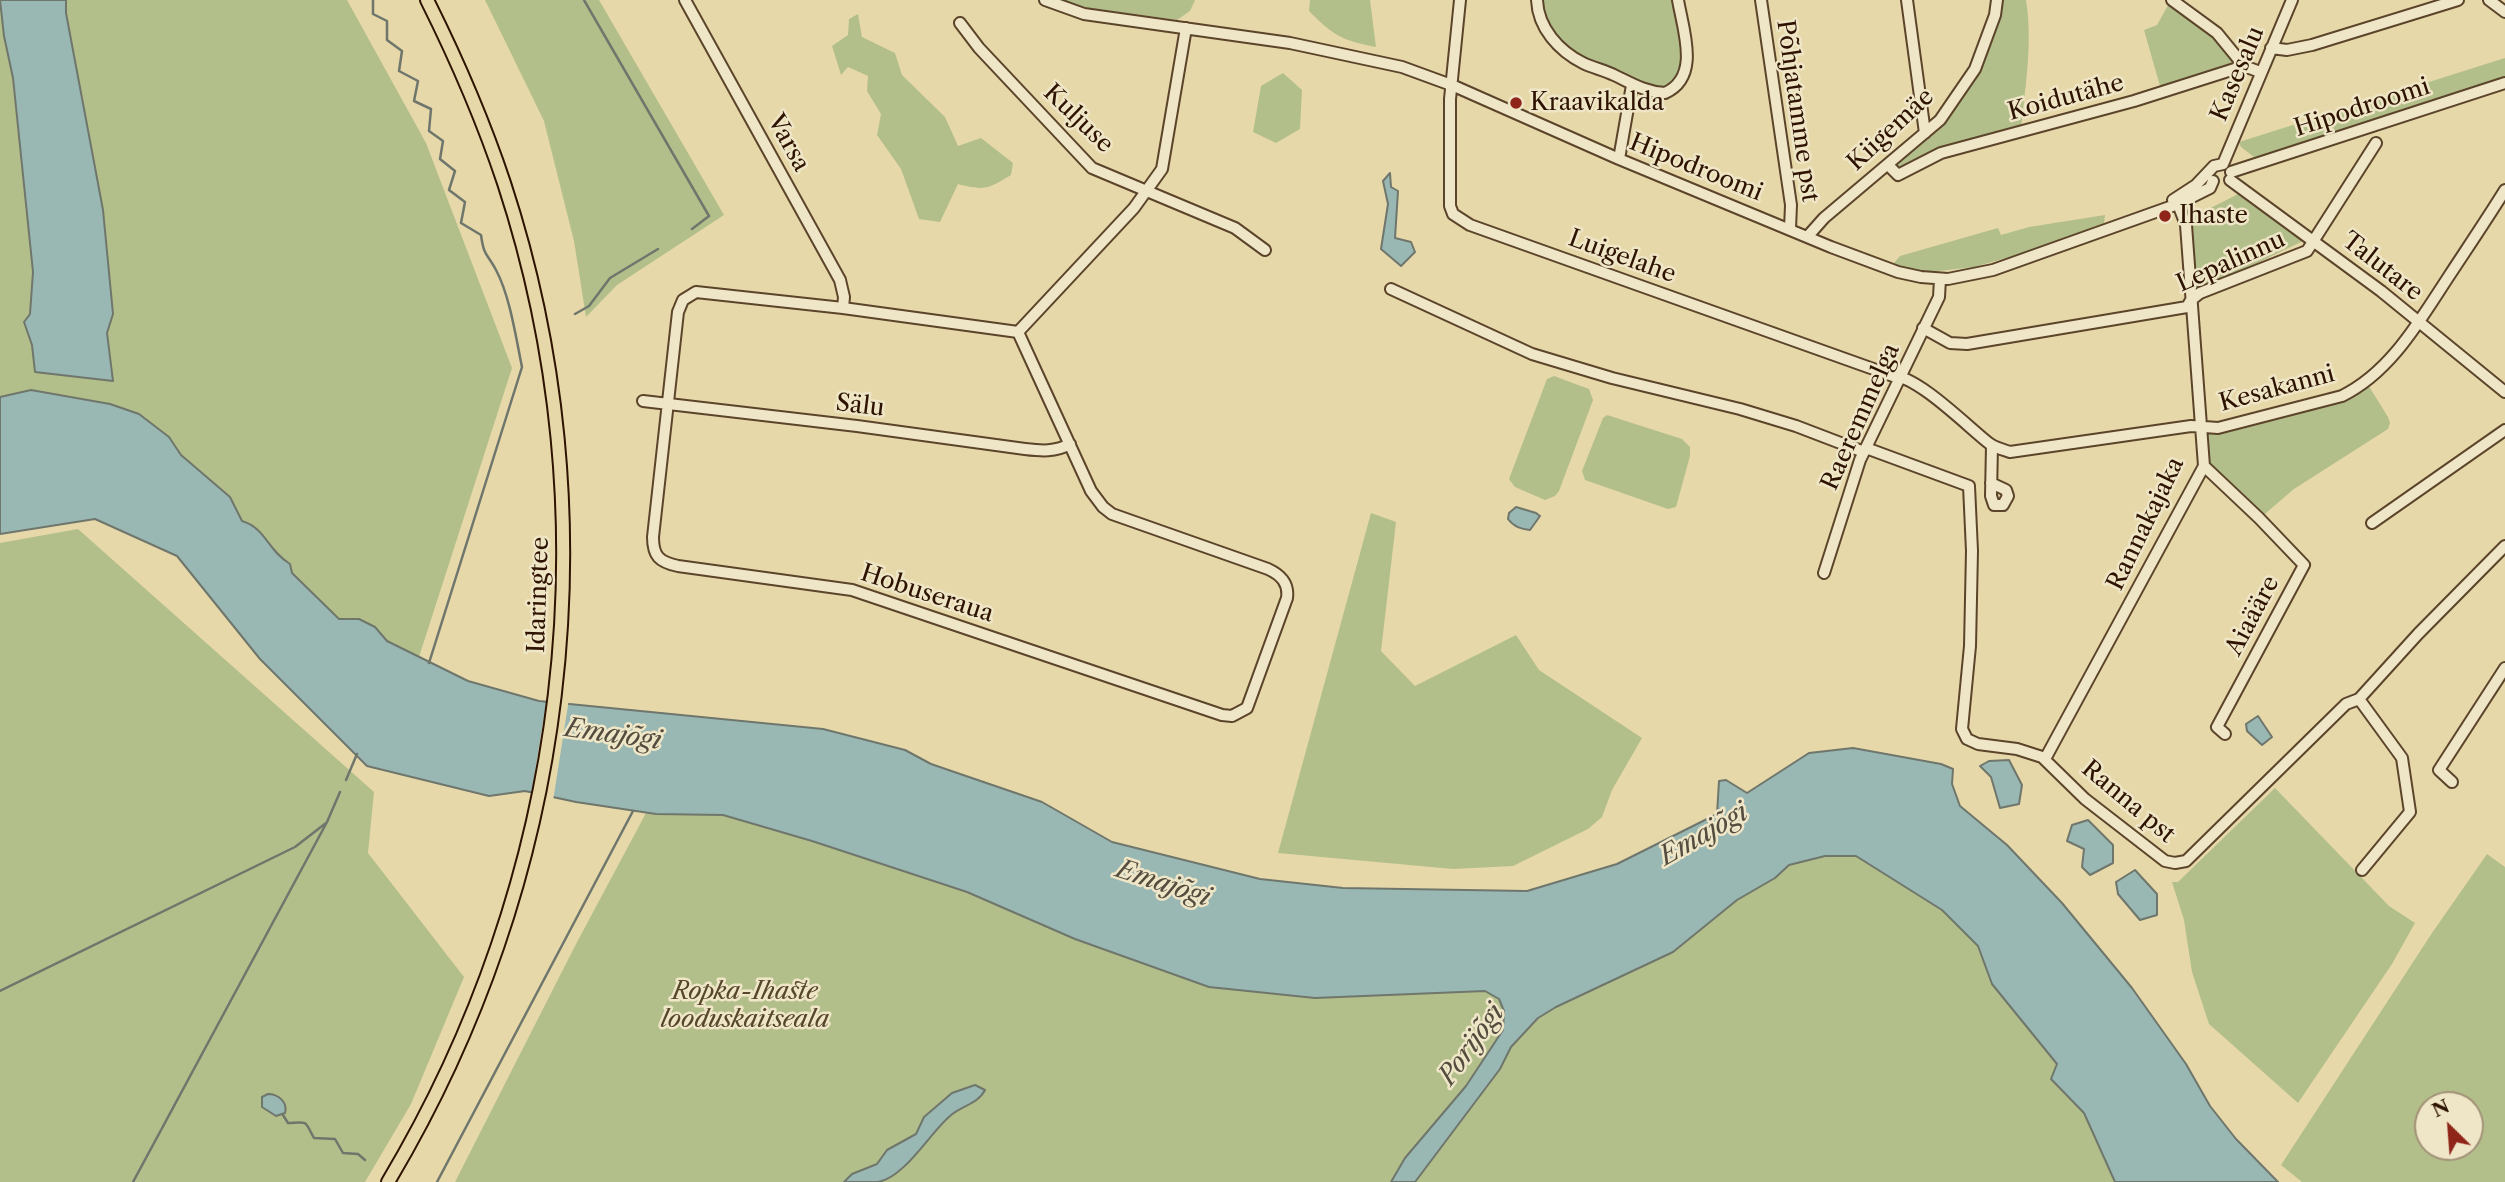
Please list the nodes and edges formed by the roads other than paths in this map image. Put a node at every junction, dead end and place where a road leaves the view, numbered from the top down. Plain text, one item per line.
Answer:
1 (427, 0) edge
2 (685, 0) edge
3 (1045, 0) edge
4 (1461, 0) edge
5 (1537, 0) edge
6 (1678, 0) edge
7 (1761, 0) edge
8 (1907, 0) edge
9 (1997, 0) edge
10 (2172, 0) edge
11 (2292, 0) edge
12 (2458, 0) edge
13 (2489, 0) edge
14 (2505, 12) edge
15 (960, 23) dead end
16 (1186, 28) junction
17 (2271, 48) junction
18 (2244, 66) junction
19 (2260, 72) junction
20 (2505, 83) edge
21 (1632, 85) junction
22 (1454, 86) junction
23 (1925, 133) junction
24 (2375, 143) dead end
25 (1619, 159) junction
26 (1888, 165) junction
27 (2228, 172) junction
28 (2212, 176) junction
29 (2505, 190) edge
30 (1146, 191) junction
31 (2178, 204) junction
32 (2165, 208) junction
33 (1790, 229) junction
34 (1808, 236) junction
35 (2313, 241) junction
36 (1265, 250) dead end
37 (1940, 279) junction
38 (1391, 289) dead end
39 (2191, 300) junction
40 (843, 308) junction
41 (2418, 323) junction
42 (1923, 328) junction
43 (1018, 332) junction
44 (1900, 376) junction
45 (2505, 392) edge
46 (643, 401) dead end
47 (667, 405) junction
48 (2200, 426) junction
49 (2505, 430) edge
50 (1070, 444) junction
51 (1992, 445) junction
52 (1865, 450) junction
53 (2204, 466) junction
54 (1991, 483) dead end
55 (2372, 523) dead end
56 (2505, 545) edge
57 (1824, 573) dead end
58 (2505, 668) edge
59 (2358, 699) junction
60 (2225, 733) dead end
61 (2045, 759) junction
62 (2452, 782) dead end
63 (2362, 870) dead end
64 (388, 1182) edge

1 - 64 main road, Idaringtee
2 - 40 street, Varsa
3 - 16 street, Hipodroomi
4 - 22 street
5 - 21 street
6 - 21 street
7 - 33 street, Põhjatamme pst
8 - 23 street
9 - 23 street, Kiigemäe
10 - 18 street
11 - 17 street, Kasesalu
12 - 17 street
13 - 14 street
15 - 30 street, Kuljuse
16 - 22 street, Hipodroomi
16 - 30 street
17 - 19 street, Kasesalu
18 - 19 street
18 - 26 street, Koidutähe
19 - 27 street, Kasesalu
20 - 27 street, Hipodroomi
21 - 25 street
22 - 25 street, Hipodroomi
22 - 44 street, Luigelahe
23 - 26 street, Kiigemäe
24 - 35 street, Lepalinnu
25 - 33 street, Hipodroomi
26 - 34 street, Kiigemäe
27 - 28 street
27 - 28 street
27 - 35 street, Talutare
28 - 31 street, Hipodroomi
28 - 32 street, Hipodroomi
29 - 41 street, Kesakanni
30 - 36 street, Kuljuse
30 - 43 street
31 - 32 street, Hipodroomi
31 - 39 street, Rannakajaka
32 - 37 street, Hipodroomi
33 - 34 street, Hipodroomi
34 - 37 street, Hipodroomi
35 - 39 street, Lepalinnu
35 - 41 street, Talutare
37 - 42 street, Raeremmelga
38 - 52 street
39 - 42 street, Lepalinnu
39 - 48 street, Rannakajaka
40 - 43 street, Hobuseraua
40 - 47 street, Hobuseraua
41 - 45 street, Talutare
41 - 48 street, Kesakanni
42 - 44 street, Raeremmelga
43 - 50 street, Hobuseraua
44 - 51 street, Kesakanni
44 - 52 street, Raeremmelga
46 - 47 street, Sälu
47 - 50 street, Sälu
47 - 50 street, Hobuseraua
48 - 51 street, Kesakanni
48 - 53 street, Rannakajaka
49 - 55 street
51 - 54 street
52 - 57 street, Raeremmelga
52 - 61 street, Ranna pst
53 - 60 street, Aiaääre
53 - 61 street, Rannakajaka
56 - 59 street, Ranna pst
58 - 62 street
59 - 61 street, Ranna pst
59 - 63 street

